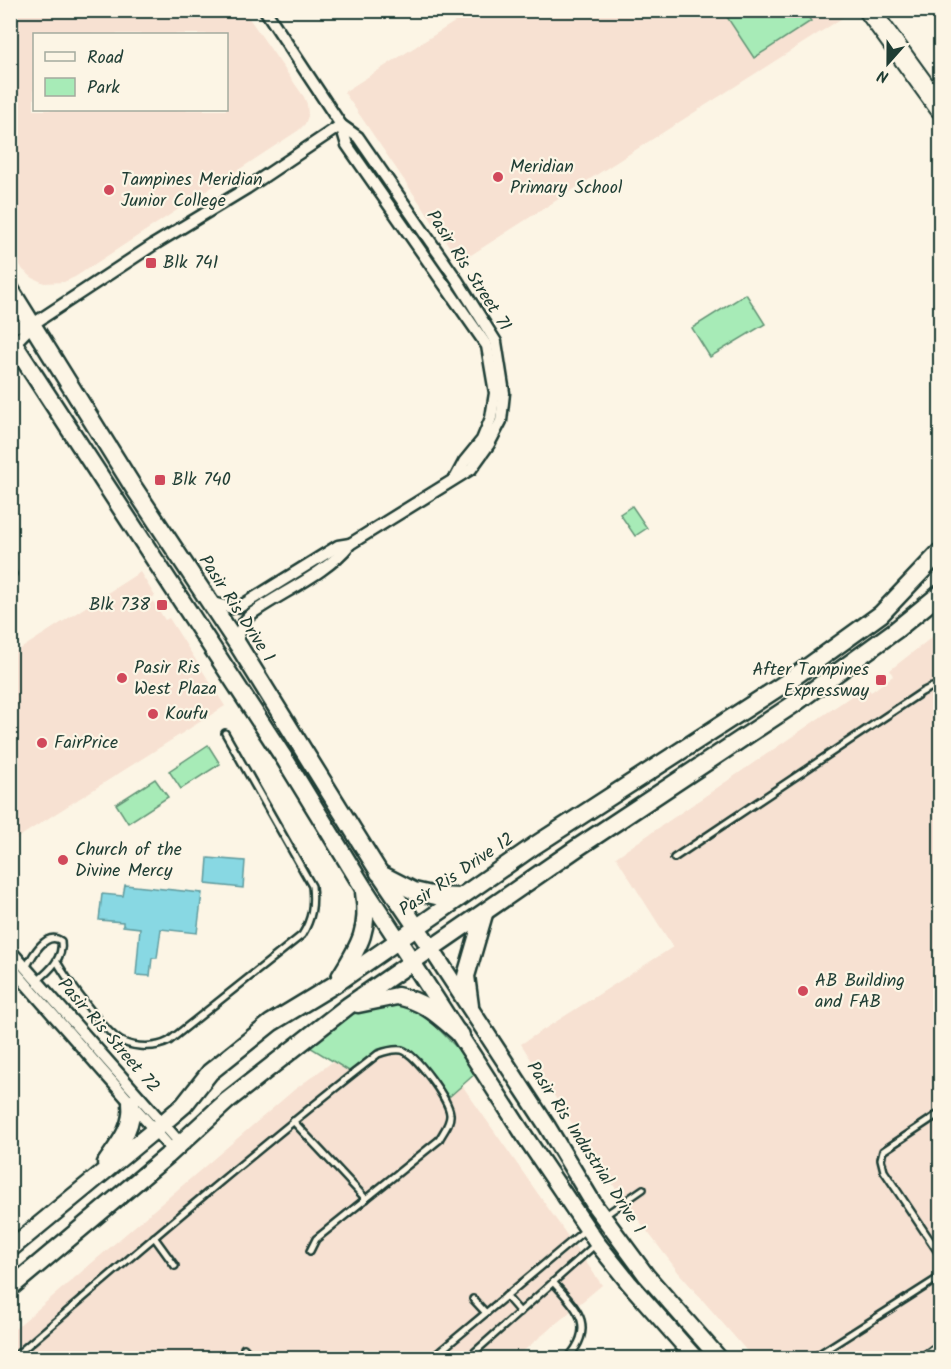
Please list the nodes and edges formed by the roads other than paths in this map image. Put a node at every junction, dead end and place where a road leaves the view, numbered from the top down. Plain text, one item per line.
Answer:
1 (265, 10) edge
2 (869, 10) edge
3 (916, 72) junction
4 (940, 101) edge
5 (940, 108) edge
6 (341, 125) junction
7 (10, 289) edge
8 (33, 324) junction
9 (10, 327) edge
10 (12, 343) edge
11 (350, 544) junction
12 (940, 552) edge
13 (940, 594) edge
14 (209, 602) junction
15 (238, 645) junction
16 (940, 687) edge
17 (225, 733) dead end
18 (674, 858) dead end
19 (379, 872) junction
20 (363, 887) junction
21 (460, 897) junction
22 (484, 914) junction
23 (416, 927) junction
24 (398, 940) junction
25 (10, 950) edge
26 (432, 950) junction
27 (57, 962) junction
28 (413, 963) junction
29 (10, 966) edge
30 (23, 972) junction
31 (337, 983) junction
32 (34, 985) junction
33 (348, 1006) junction
34 (470, 1006) junction
35 (461, 1035) junction
36 (131, 1103) junction
37 (940, 1113) edge
38 (293, 1121) junction
39 (159, 1127) junction
40 (177, 1147) junction
41 (91, 1183) junction
42 (643, 1189) dead end
43 (366, 1199) junction
44 (603, 1217) junction
45 (586, 1228) junction
46 (154, 1237) junction
47 (597, 1243) junction
48 (10, 1249) edge
49 (310, 1251) dead end
50 (940, 1255) edge
51 (175, 1266) dead end
52 (940, 1277) edge
53 (553, 1282) junction
54 (10, 1288) edge
55 (506, 1296) junction
56 (472, 1299) dead end
57 (520, 1312) junction
58 (486, 1313) junction
59 (940, 1344) edge
60 (244, 1348) dead end
61 (13, 1359) edge
62 (253, 1359) edge
63 (432, 1359) edge
64 (468, 1359) edge
65 (568, 1359) edge
66 (695, 1359) edge
67 (720, 1359) edge
68 (813, 1359) edge
69 (920, 1359) edge

1 - 6 street, Pasir Ris Street 71
2 - 3 highway
3 - 4 highway
3 - 5 highway
6 - 8 street
6 - 11 street, Pasir Ris Street 71
7 - 8 main road, Pasir Ris Drive 1
8 - 9 street
8 - 10 street
8 - 14 main road, Pasir Ris Drive 1
10 - 20 main road
11 - 14 street, Pasir Ris Street 71
11 - 15 street, Pasir Ris Street 71
12 - 21 main road, Pasir Ris Drive 12
13 - 22 main road
14 - 15 main road, Pasir Ris Drive 1
15 - 19 main road, Pasir Ris Drive 1
16 - 18 lane
17 - 27 lane
19 - 21 main road
19 - 23 main road, Pasir Ris Drive 1
20 - 24 main road
20 - 31 main road
21 - 23 main road, Pasir Ris Drive 12
22 - 26 main road
22 - 34 main road
23 - 24 main road, Pasir Ris Drive 12
23 - 26 main road, Pasir Ris Drive 1
24 - 28 main road
24 - 31 main road, Pasir Ris Drive 12
25 - 30 street, Pasir Ris Street 72
26 - 28 main road
26 - 34 main road, Pasir Ris Industrial Drive 1
27 - 30 lane
27 - 32 lane
28 - 33 main road
28 - 35 main road
29 - 30 street, Pasir Ris Street 72
30 - 32 street, Pasir Ris Street 72
31 - 39 main road, Pasir Ris Drive 12
32 - 36 street, Pasir Ris Street 72
32 - 39 street, Pasir Ris Street 72
33 - 35 main road
33 - 40 main road
34 - 44 main road, Pasir Ris Industrial Drive 1
35 - 45 main road
36 - 39 street, Pasir Ris Street 72
36 - 41 main road
37 - 50 lane
38 - 43 lane
38 - 43 lane
38 - 46 lane
39 - 40 street, Pasir Ris Street 72
39 - 41 main road, Pasir Ris Drive 12
40 - 54 main road
41 - 48 main road, Pasir Ris Drive 12
42 - 44 lane
43 - 49 lane
44 - 47 main road
44 - 67 main road, Pasir Ris Industrial Drive 1
45 - 47 main road
45 - 55 lane
46 - 51 lane
46 - 61 lane
47 - 53 lane
47 - 66 main road
52 - 68 lane
53 - 57 lane
53 - 65 lane
55 - 57 lane
55 - 58 lane
56 - 58 lane
57 - 64 lane
58 - 63 lane
59 - 69 lane
60 - 62 lane

